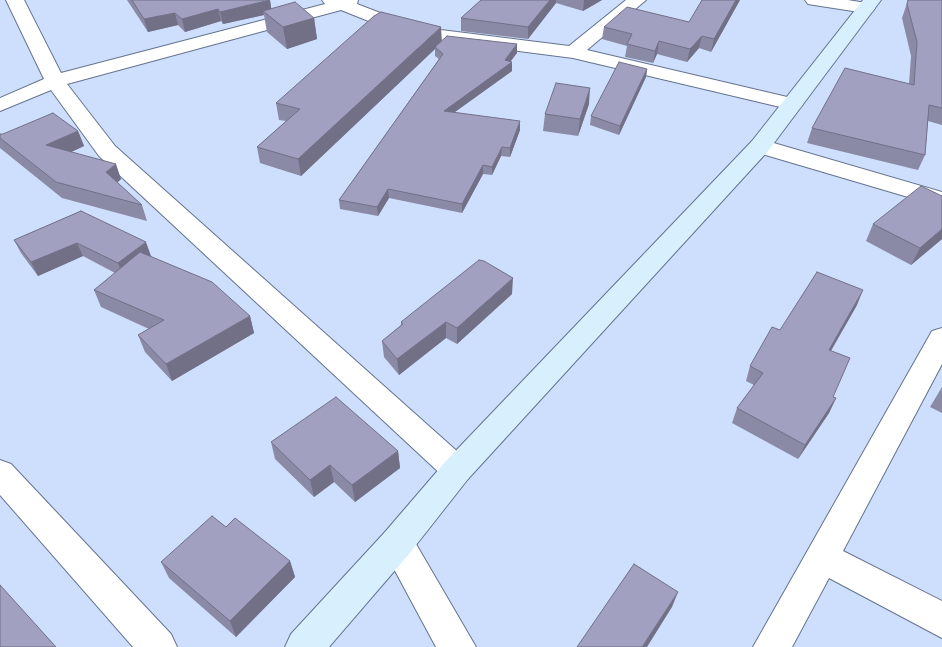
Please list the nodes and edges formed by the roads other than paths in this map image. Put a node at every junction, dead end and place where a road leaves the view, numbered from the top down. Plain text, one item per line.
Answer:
1 (4, 0) edge
2 (15, 0) edge
3 (637, 0) edge
4 (814, 0) edge
5 (0, 1) edge
6 (341, 2) edge
7 (869, 4) edge
8 (573, 52) junction
9 (55, 81) junction
10 (793, 104) junction
11 (0, 105) edge
12 (760, 146) junction
13 (942, 200) edge
14 (940, 346) edge
15 (457, 470) junction
16 (0, 472) edge
17 (397, 543) junction
18 (822, 558) junction
19 (942, 620) edge
20 (158, 647) edge
21 (304, 647) edge
22 (457, 647) edge
23 (772, 647) edge

1 - 5 street
2 - 9 street
3 - 8 street
4 - 7 street
6 - 8 street
6 - 9 street
7 - 10 main road
8 - 10 street
9 - 11 street
9 - 15 street
10 - 12 main road
12 - 13 street
12 - 15 main road
14 - 18 street
15 - 17 main road
16 - 20 street
17 - 21 main road
17 - 22 street
18 - 19 street
18 - 23 street

